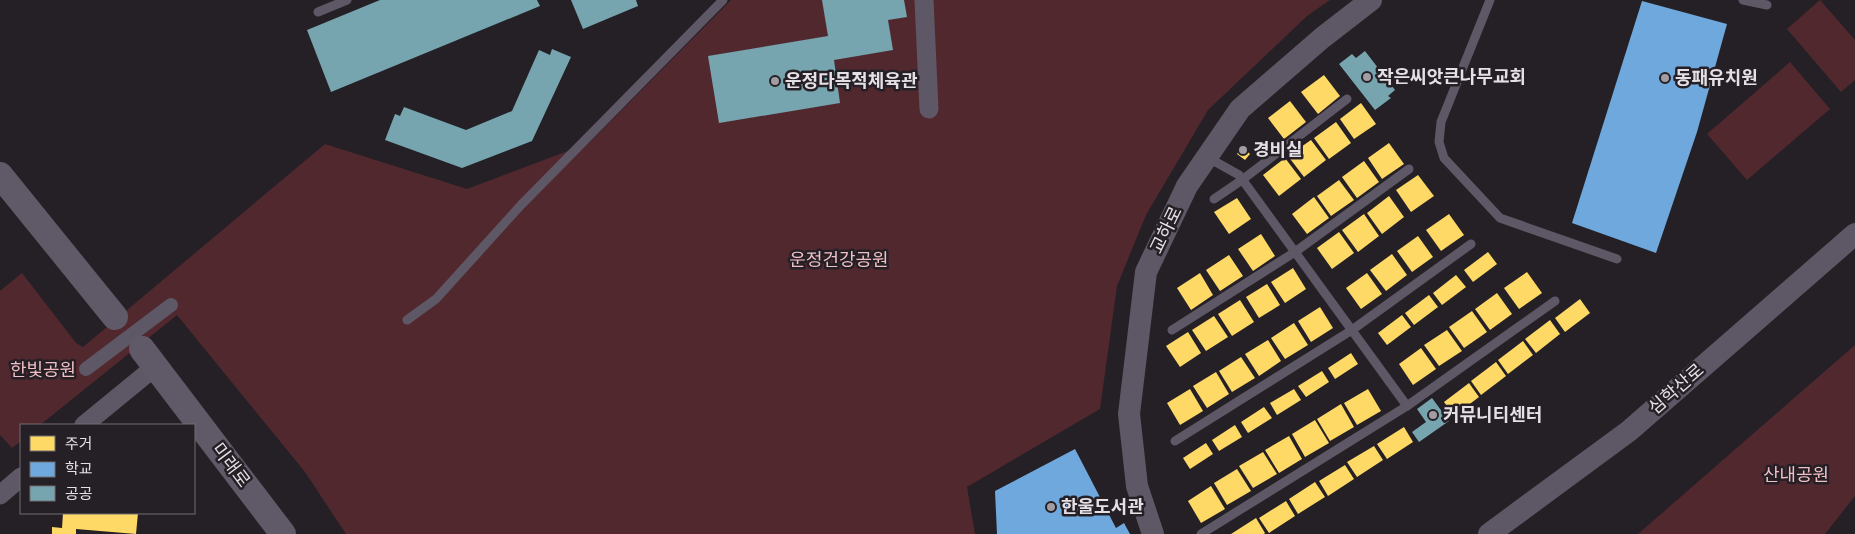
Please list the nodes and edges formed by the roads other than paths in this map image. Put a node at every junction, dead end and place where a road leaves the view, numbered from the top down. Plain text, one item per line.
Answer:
1 (347, 0) edge
2 (723, 0) edge
3 (924, 0) edge
4 (1370, 0) edge
5 (1490, 0) edge
6 (1743, 0) edge
7 (1767, 5) dead end
8 (318, 12) dead end
9 (1347, 99) dead end
10 (929, 109) dead end
11 (1207, 156) junction
12 (1409, 169) dead end
13 (0, 175) edge
14 (1242, 180) junction
15 (1214, 199) dead end
16 (1855, 234) edge
17 (1471, 244) dead end
18 (1295, 252) junction
19 (1617, 259) dead end
20 (1555, 301) dead end
21 (171, 305) dead end
22 (115, 317) dead end
23 (407, 320) dead end
24 (1172, 330) dead end
25 (1352, 330) junction
26 (148, 358) joint
27 (86, 369) dead end
28 (1407, 406) junction
29 (85, 424) edge
30 (1175, 441) dead end
31 (20, 478) edge
32 (0, 495) edge
33 (283, 534) edge
34 (1153, 534) edge
35 (1201, 534) edge
36 (1489, 534) edge

1 - 8 lane
2 - 23 lane
3 - 10 street
4 - 11 street, 교하로
5 - 19 lane
6 - 7 lane
9 - 14 lane
11 - 14 lane
11 - 34 street, 교하로
12 - 18 lane
13 - 22 main road
14 - 15 lane
14 - 18 lane
16 - 36 street, 심학산로
17 - 25 lane
18 - 24 lane
18 - 25 lane
20 - 28 lane
21 - 27 street
25 - 28 lane
25 - 30 lane
26 - 29 street
26 - 33 main road, 미래로
28 - 35 lane
31 - 32 street

